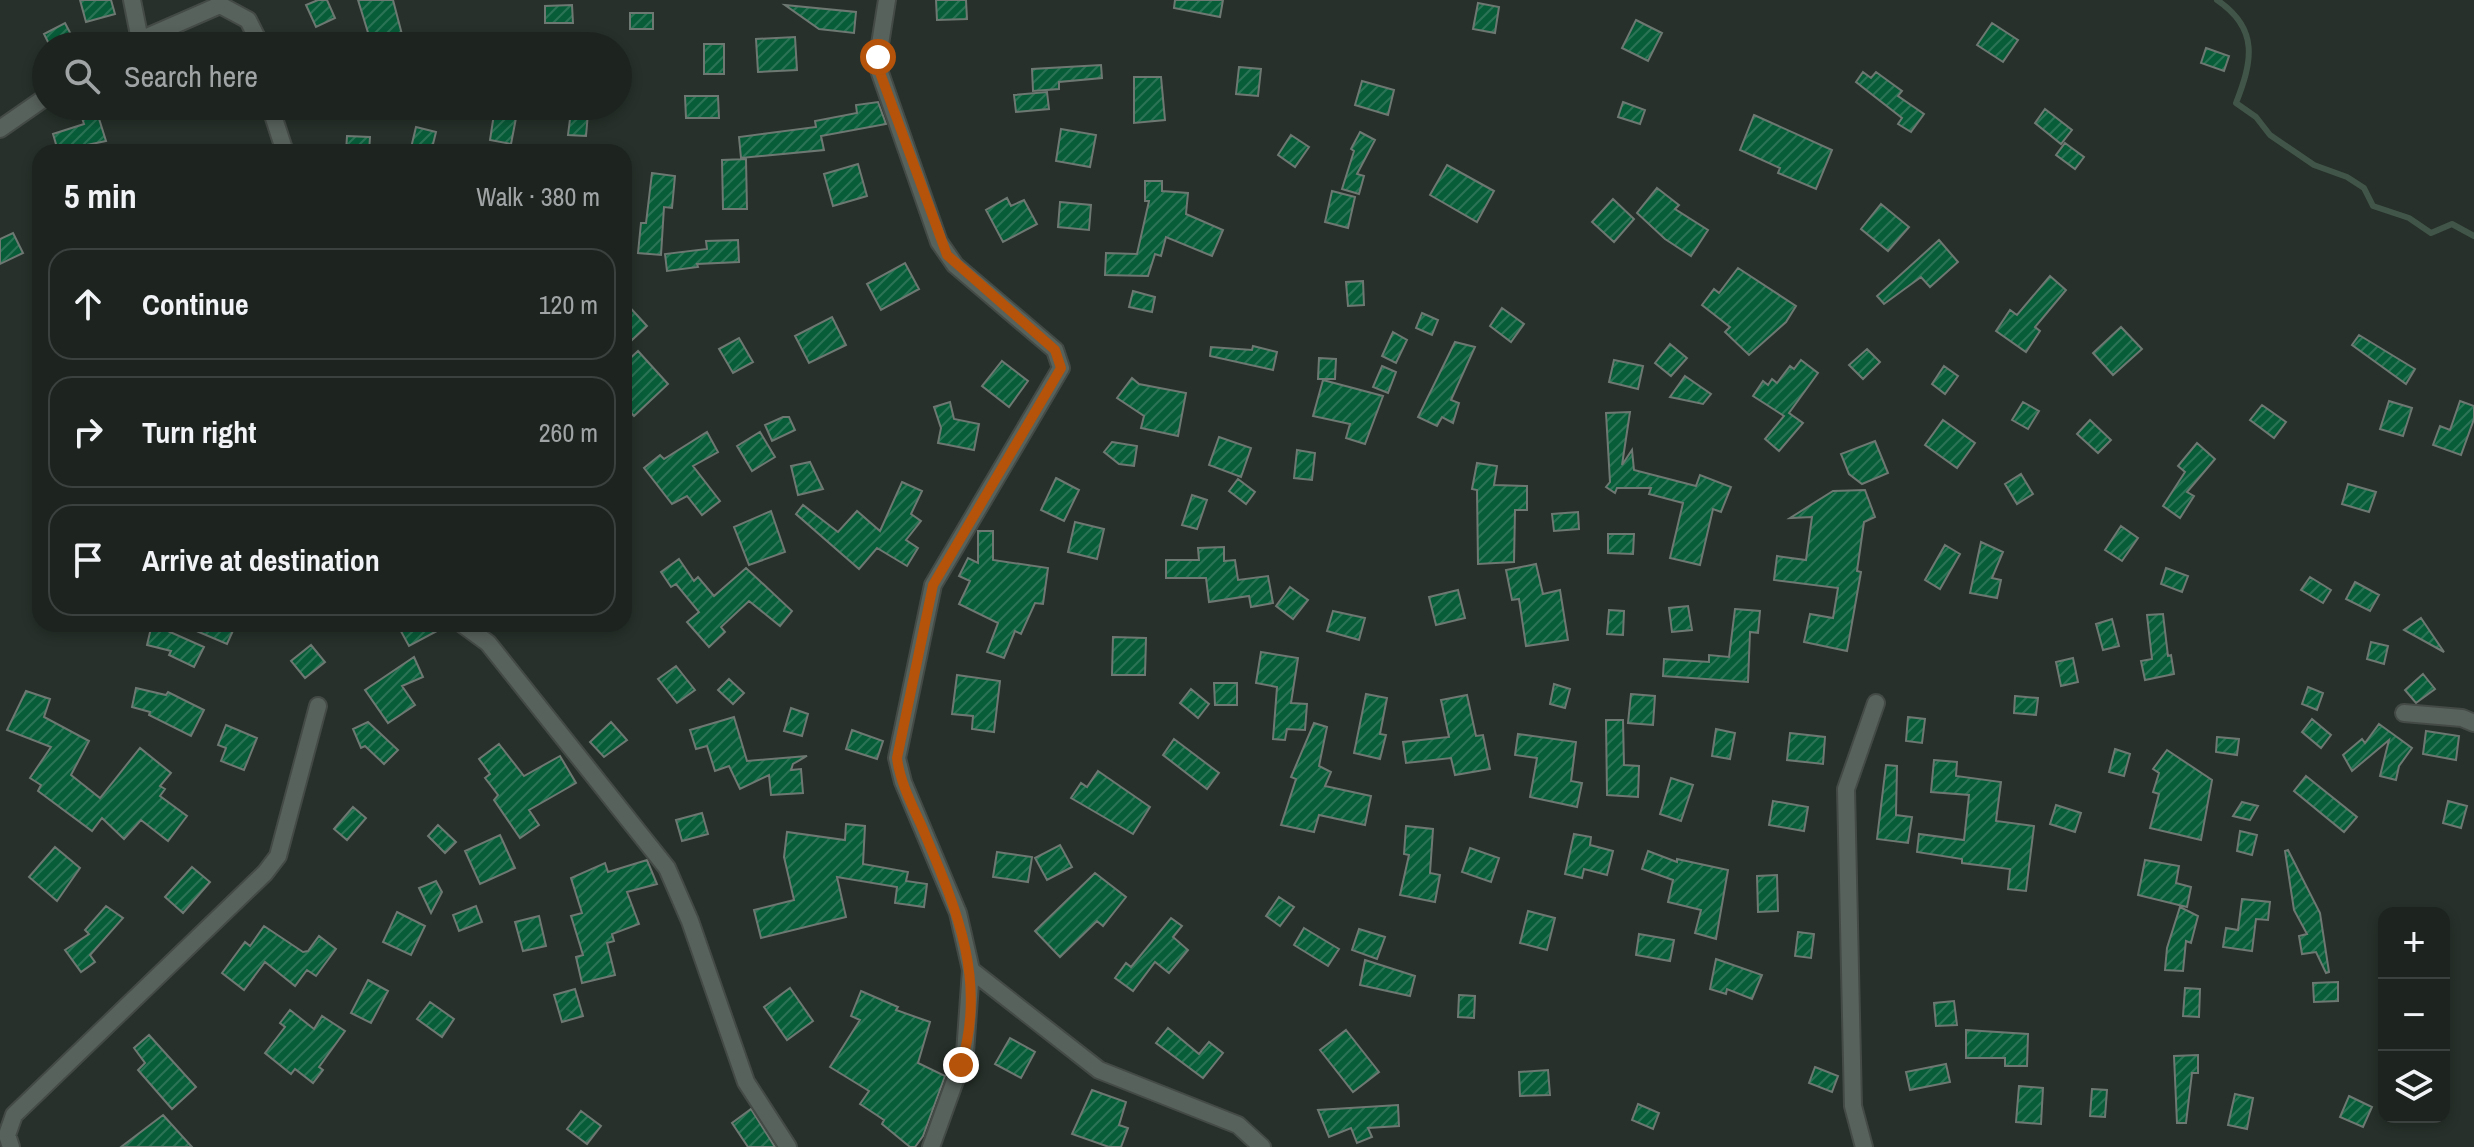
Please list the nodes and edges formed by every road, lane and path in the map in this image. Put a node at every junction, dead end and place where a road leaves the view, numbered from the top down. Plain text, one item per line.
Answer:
1 (132, 0) edge
2 (887, 0) edge
3 (134, 32) edge
4 (160, 32) edge
5 (254, 32) edge
6 (32, 107) edge
7 (275, 120) edge
8 (0, 129) edge
9 (282, 144) edge
10 (473, 632) edge
11 (1876, 703) dead end
12 (318, 706) dead end
13 (2404, 713) dead end
14 (2474, 723) edge
15 (971, 970) junction
16 (11, 1147) edge
17 (788, 1147) edge
18 (931, 1147) edge
19 (1262, 1147) edge
20 (1864, 1147) edge

1 - 3 street
2 - 15 street
4 - 5 street
6 - 8 street
7 - 9 street
10 - 17 street
11 - 20 street
12 - 16 street
13 - 14 street
15 - 18 street
15 - 19 street

